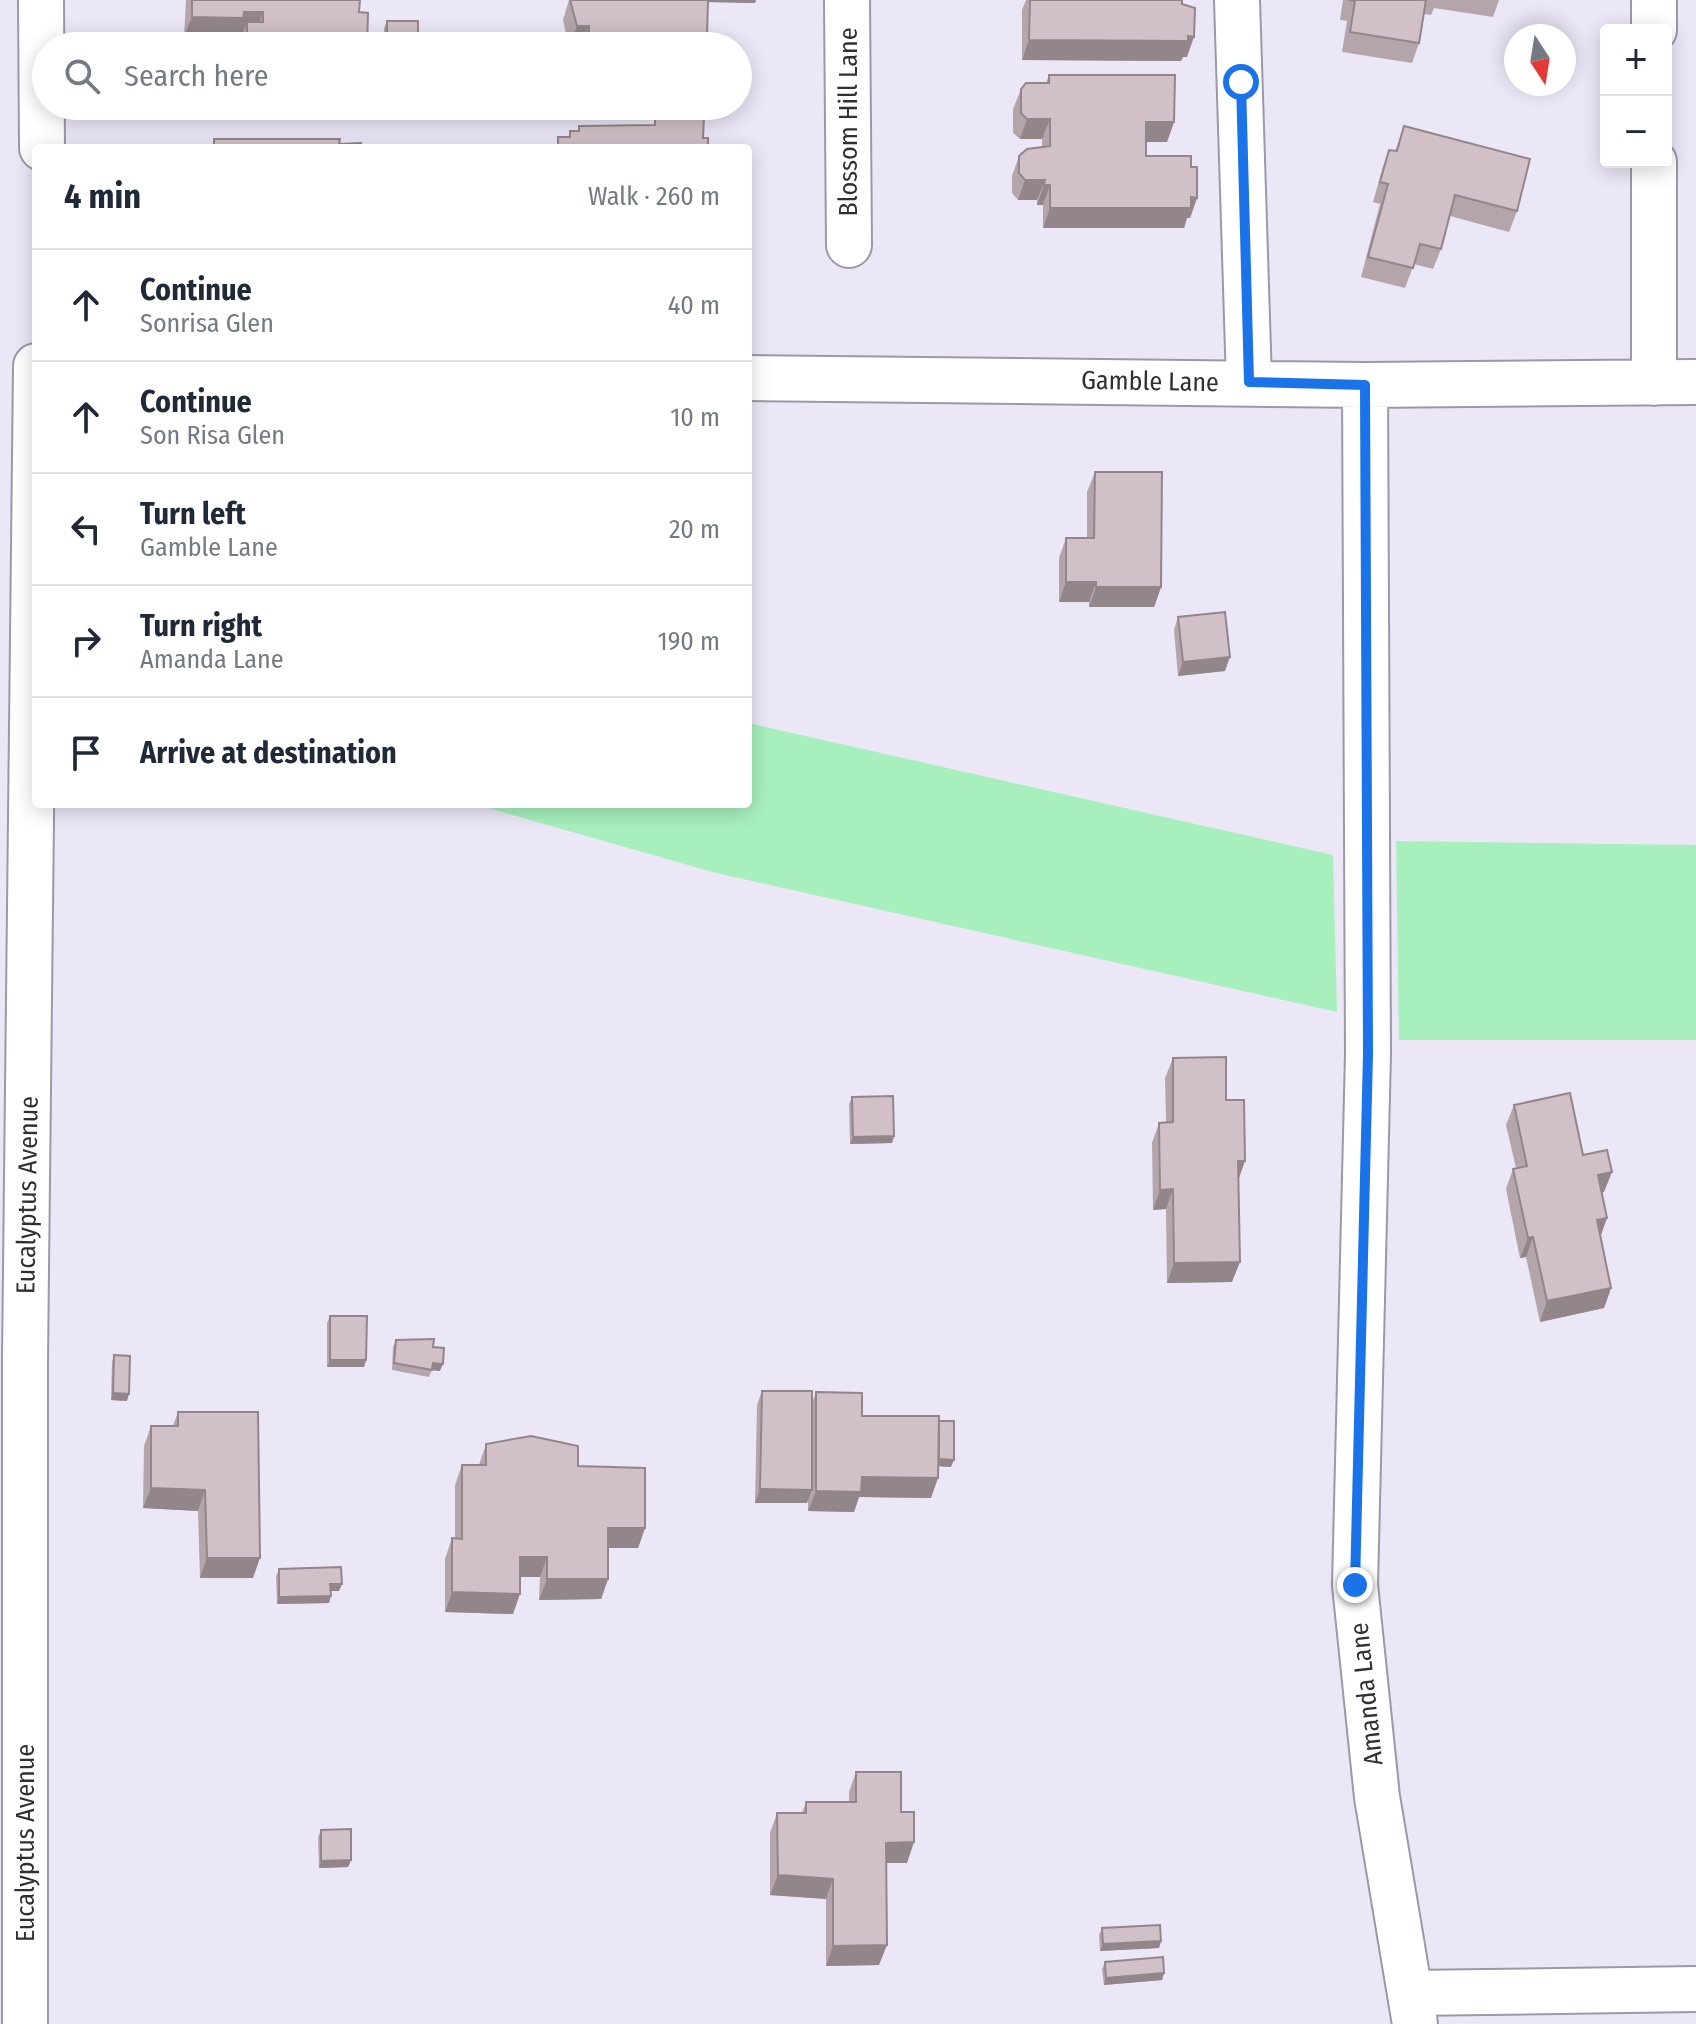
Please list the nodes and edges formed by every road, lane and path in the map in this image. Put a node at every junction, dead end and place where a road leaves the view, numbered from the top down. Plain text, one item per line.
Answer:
1 (41, 0) edge
2 (847, 0) edge
3 (1237, 0) edge
4 (1654, 0) edge
5 (1654, 24) edge
6 (41, 32) edge
7 (42, 120) edge
8 (42, 144) edge
9 (1655, 168) edge
10 (849, 245) dead end
11 (27, 376) edge
12 (752, 378) edge
13 (1249, 382) junction
14 (1675, 382) edge
15 (1365, 385) junction
16 (1696, 1989) edge
17 (1412, 2009) edge
18 (25, 2024) edge

1 - 6 street
2 - 10 street, Blossom Hill Lane
3 - 13 street
4 - 5 street
7 - 8 street
9 - 14 street
11 - 18 street, Eucalyptus Avenue
12 - 13 street, Gamble Lane
13 - 15 street, Gamble Lane
14 - 15 street, Gamble Lane
15 - 17 street, Amanda Lane
16 - 17 street, Amanda Lane

